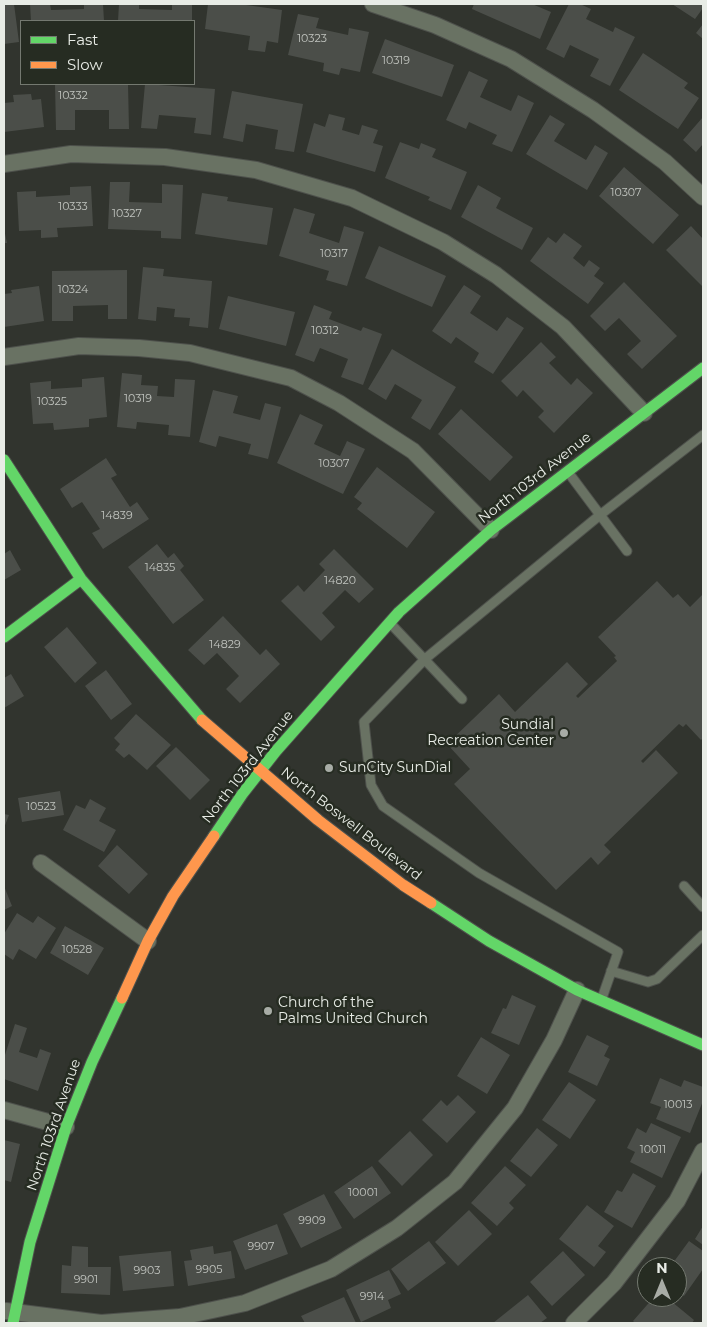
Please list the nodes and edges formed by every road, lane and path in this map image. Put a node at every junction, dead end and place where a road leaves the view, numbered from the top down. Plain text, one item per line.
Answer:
1 (374, 4) edge
2 (4, 164) edge
3 (703, 197) edge
4 (4, 357) edge
5 (703, 368) edge
6 (644, 413) junction
7 (703, 435) edge
8 (4, 460) edge
9 (568, 472) junction
10 (600, 515) junction
11 (491, 530) junction
12 (627, 551) dead end
13 (81, 579) junction
14 (390, 623) junction
15 (4, 637) edge
16 (425, 659) junction
17 (462, 699) dead end
18 (260, 772) junction
19 (41, 863) dead end
20 (684, 886) dead end
21 (703, 908) edge
22 (703, 936) edge
23 (148, 941) junction
24 (611, 971) junction
25 (577, 990) junction
26 (601, 1001) junction
27 (703, 1045) edge
28 (4, 1110) edge
29 (66, 1127) junction
30 (703, 1151) edge
31 (11, 1316) edge
32 (574, 1323) edge

1 - 3 street
2 - 6 street
4 - 11 street
5 - 6 street, North 103rd Avenue
6 - 9 street, North 103rd Avenue
7 - 10 lane
8 - 13 street, North Boswell Boulevard
9 - 10 lane
9 - 11 street, North 103rd Avenue
10 - 12 lane
10 - 16 lane
11 - 14 street, North 103rd Avenue
13 - 15 street
13 - 18 street, North Boswell Boulevard
14 - 16 lane
14 - 18 street, North 103rd Avenue
16 - 17 lane
16 - 24 lane
18 - 23 street, North 103rd Avenue
18 - 25 street, North Boswell Boulevard
19 - 23 street
20 - 21 lane
22 - 24 lane
23 - 29 street, North 103rd Avenue
24 - 26 lane
25 - 26 street, North Boswell Boulevard
25 - 31 street
26 - 27 street, North Boswell Boulevard
28 - 29 street
29 - 31 street, North 103rd Avenue
30 - 32 street

